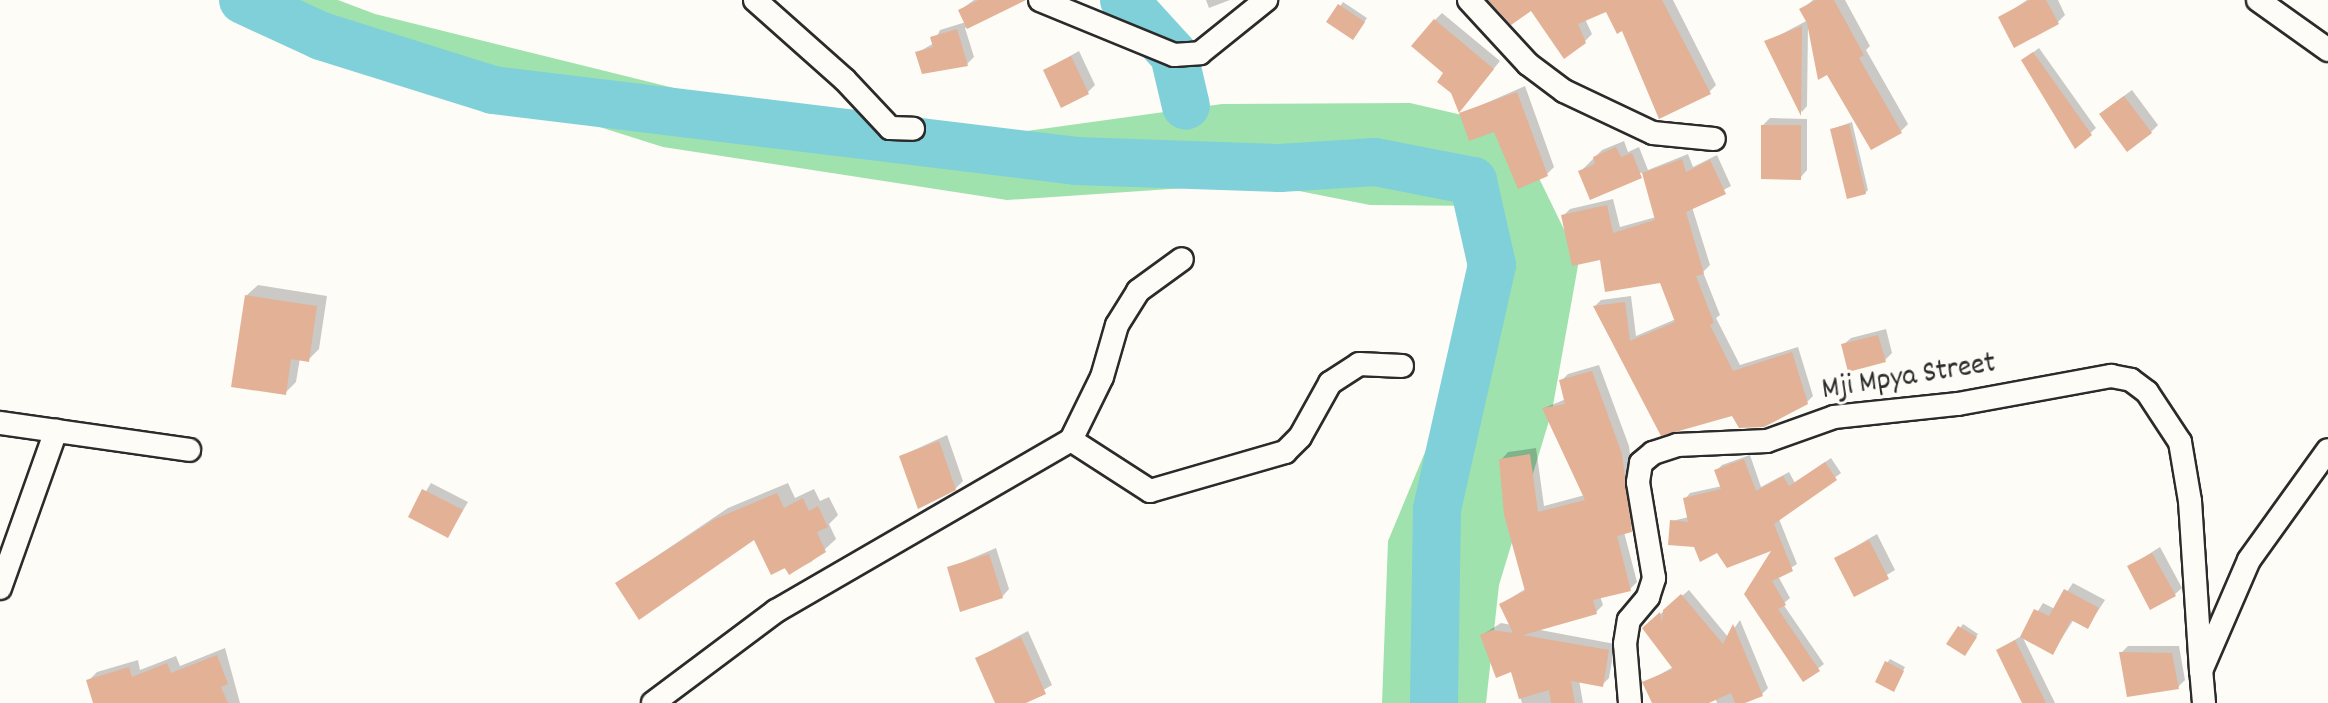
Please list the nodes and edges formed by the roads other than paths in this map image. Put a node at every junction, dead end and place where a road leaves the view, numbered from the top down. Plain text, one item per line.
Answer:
1 (755, 0) edge
2 (1040, 0) edge
3 (1266, 0) edge
4 (1469, 0) edge
5 (2258, 0) edge
6 (2328, 50) edge
7 (913, 129) dead end
8 (1714, 139) dead end
9 (1182, 259) dead end
10 (1402, 366) dead end
11 (0, 423) edge
12 (56, 431) junction
13 (1071, 440) junction
14 (189, 450) dead end
15 (2328, 450) edge
16 (5, 558) edge
17 (0, 588) edge
18 (2201, 671) junction
19 (653, 703) edge
20 (1630, 703) edge
21 (2204, 703) edge

1 - 7 street
2 - 3 street
4 - 8 street
5 - 6 street
9 - 13 street
10 - 13 street
11 - 12 street
12 - 14 street
12 - 16 street
13 - 19 street
15 - 18 street
16 - 17 street
18 - 20 street, Mji Mpya Street
18 - 21 street, Mji Mpya Street

